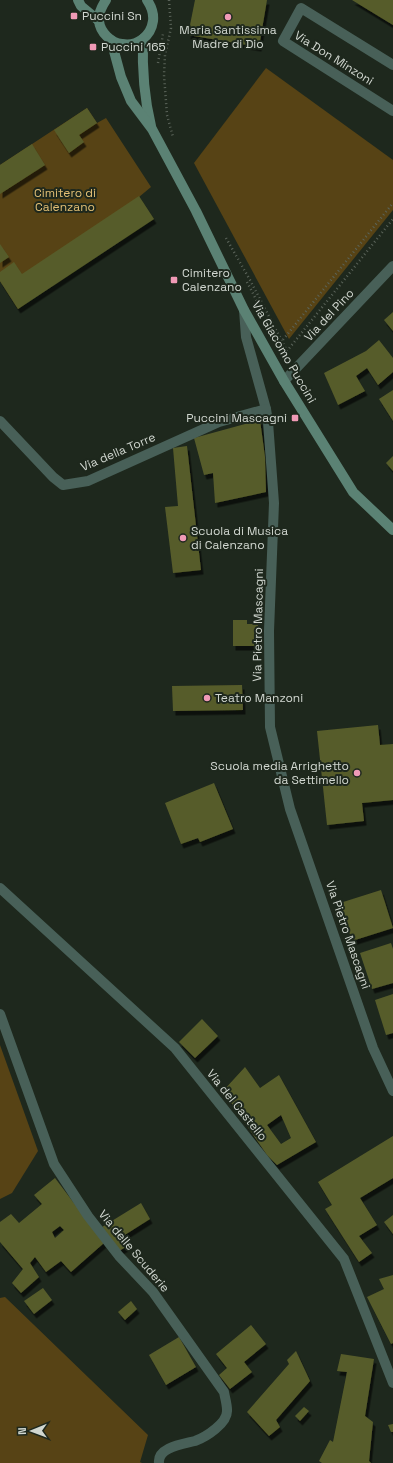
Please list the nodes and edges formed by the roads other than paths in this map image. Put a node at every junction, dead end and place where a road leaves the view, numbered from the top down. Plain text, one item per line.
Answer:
1 (78, 0) edge
2 (106, 0) edge
3 (147, 0) edge
4 (304, 4) edge
5 (99, 21) junction
6 (143, 39) junction
7 (111, 40) junction
8 (393, 65) edge
9 (393, 111) edge
10 (152, 129) junction
11 (393, 266) edge
12 (244, 310) junction
13 (284, 381) junction
14 (266, 410) junction
15 (0, 421) edge
16 (393, 530) edge
17 (0, 888) edge
18 (0, 1014) edge
19 (393, 1090) edge
20 (393, 1383) edge
21 (159, 1463) edge

1 - 5 street, Via Giacomo Puccini
2 - 5 street
3 - 6 street, Via Giacomo Puccini
4 - 8 street, Via Don Minzoni
4 - 9 street, Via Don Minzoni
5 - 7 street, Via Giacomo Puccini
6 - 7 street
6 - 10 street, Via Giacomo Puccini
7 - 10 street, Via Giacomo Puccini
10 - 12 street, Via Giacomo Puccini
11 - 13 street, Via del Pino
12 - 13 street, Via Giacomo Puccini
12 - 14 street, Via Pietro Mascagni
13 - 16 street, Via Giacomo Puccini
14 - 15 street, Via della Torre
14 - 19 street, Via Pietro Mascagni
17 - 20 street, Via del Castello
18 - 21 street, Via delle Scuderie

